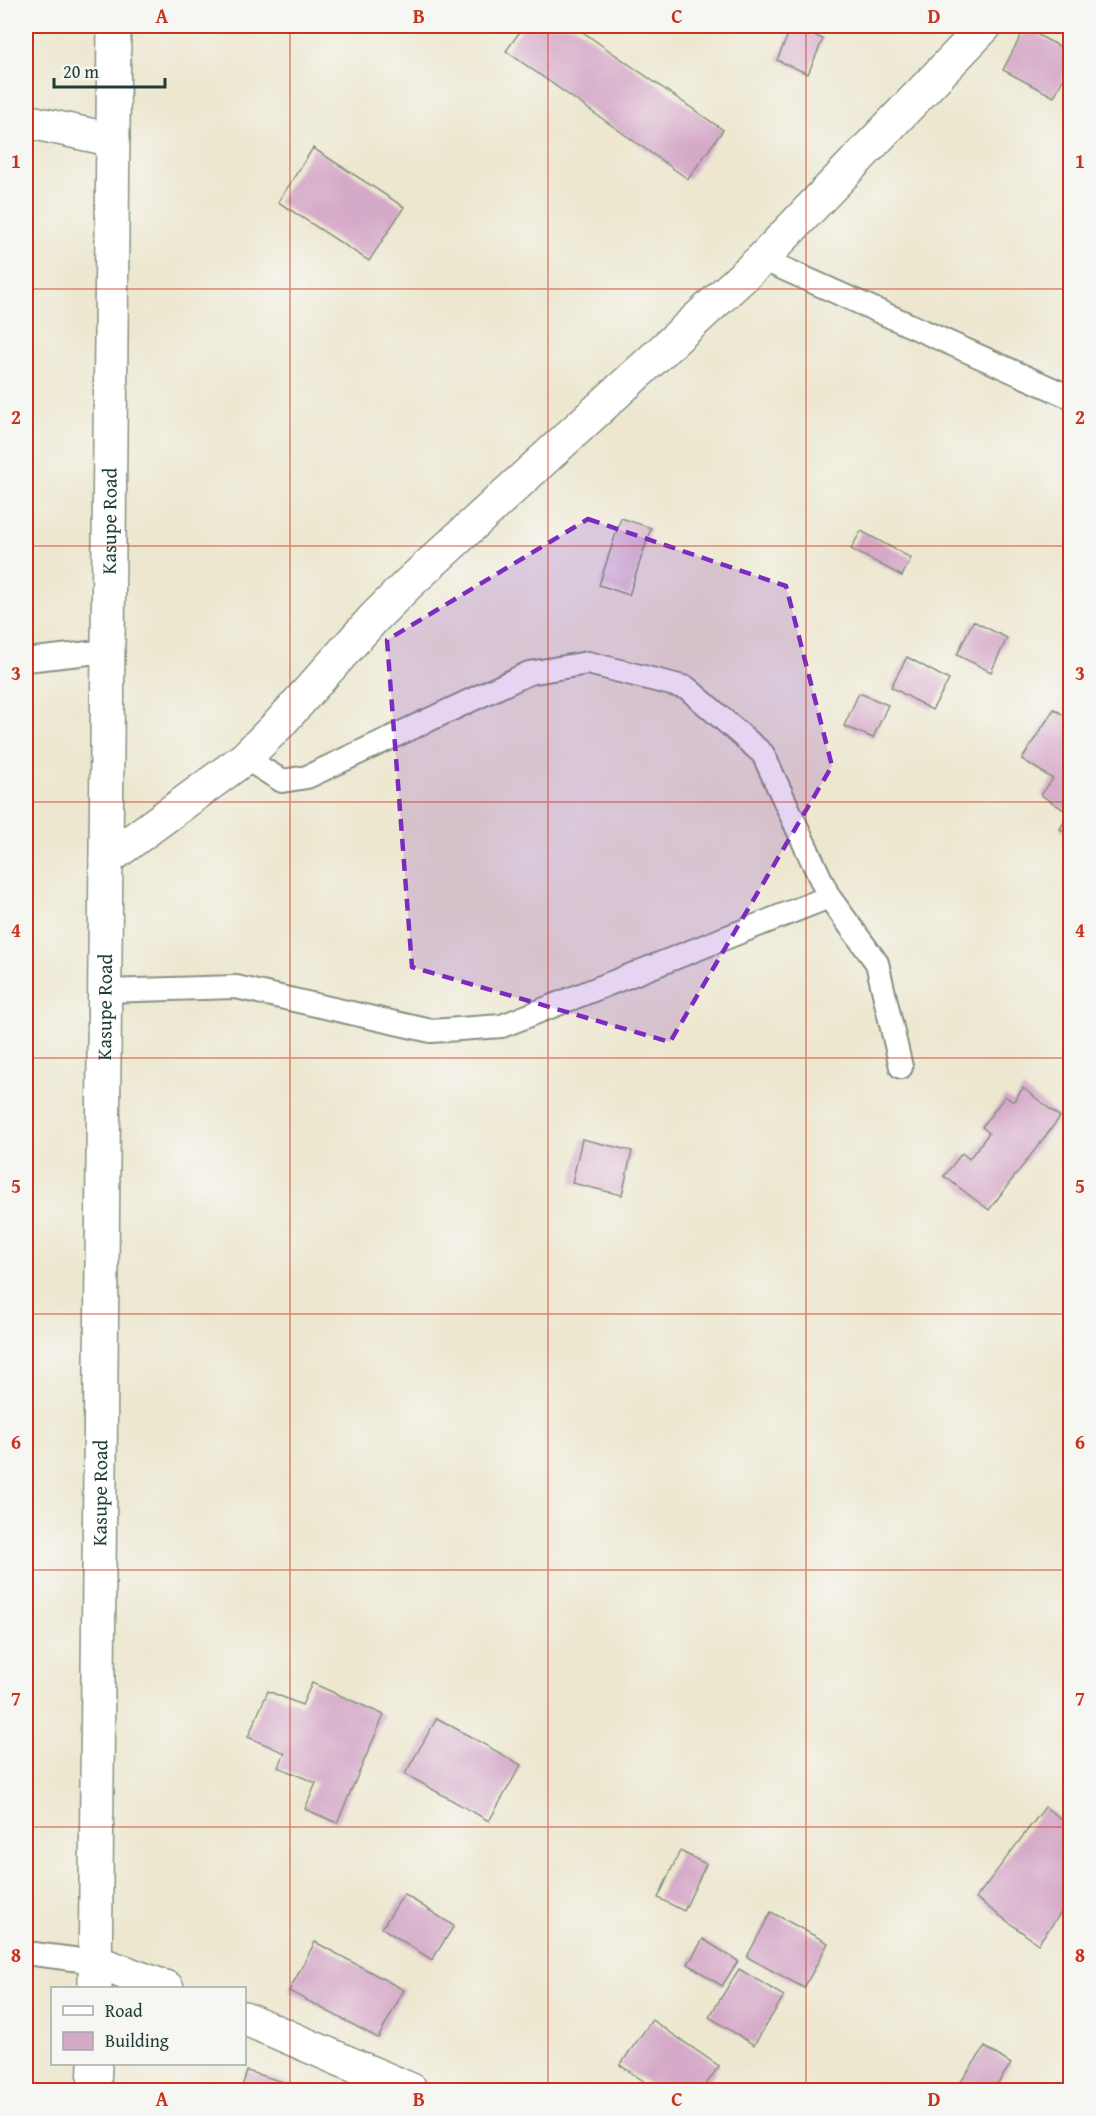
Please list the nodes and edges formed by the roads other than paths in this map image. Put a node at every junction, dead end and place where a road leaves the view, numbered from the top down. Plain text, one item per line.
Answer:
1 (114, 26) edge
2 (985, 26) edge
3 (26, 121) edge
4 (113, 140) junction
5 (762, 259) junction
6 (1071, 397) edge
7 (107, 651) junction
8 (26, 660) edge
9 (245, 758) junction
10 (106, 860) junction
11 (829, 897) junction
12 (105, 991) junction
13 (901, 1067) dead end
14 (26, 1953) edge
15 (96, 1975) edge
16 (157, 1987) edge
17 (246, 2019) edge
18 (94, 2065) edge
19 (94, 2091) edge
20 (411, 2091) edge

1 - 4 street, Kasupe Road
2 - 5 street
3 - 4 street
4 - 7 street, Kasupe Road
5 - 6 lane
5 - 9 street
7 - 8 lane
7 - 10 street, Kasupe Road
9 - 10 street
9 - 11 lane
10 - 12 street, Kasupe Road
11 - 12 lane
11 - 13 lane
12 - 15 street, Kasupe Road
14 - 15 lane
15 - 16 street
17 - 20 street
18 - 19 street

